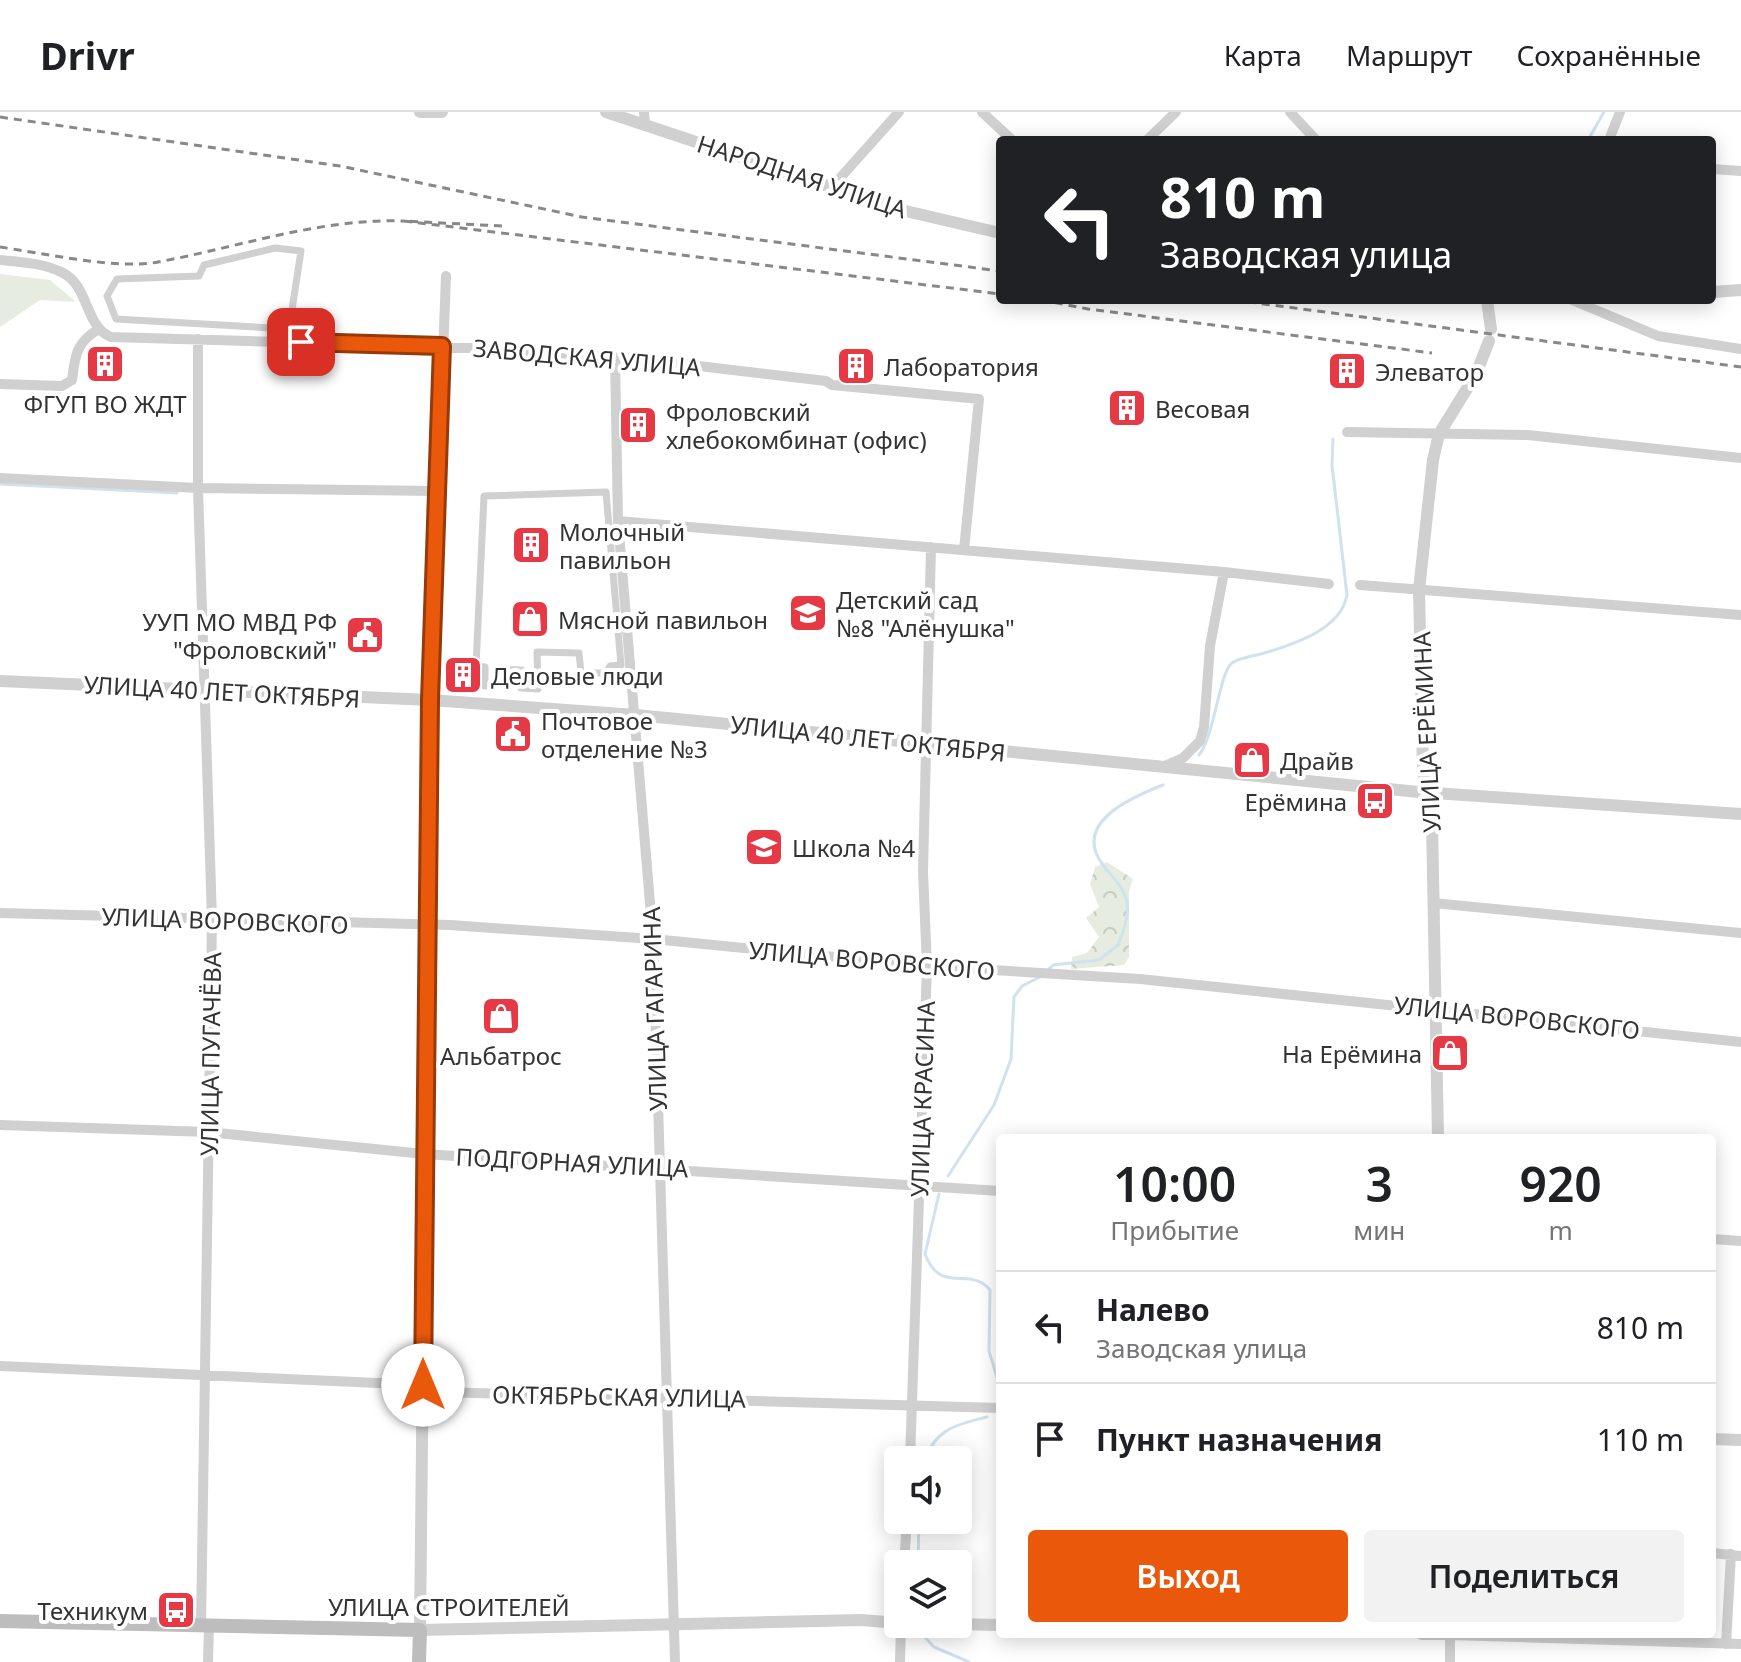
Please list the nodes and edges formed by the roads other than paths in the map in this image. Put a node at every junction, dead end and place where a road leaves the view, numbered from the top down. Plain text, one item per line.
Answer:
1 (420, 112) edge
2 (442, 112) edge
3 (606, 112) edge
4 (899, 112) edge
5 (982, 112) edge
6 (1176, 112) edge
7 (1290, 112) edge
8 (1620, 112) edge
9 (644, 118) edge
10 (1008, 136) edge
11 (1151, 136) edge
12 (1312, 136) edge
13 (1611, 136) edge
14 (1716, 169) edge
15 (1741, 171) edge
16 (832, 187) junction
17 (996, 232) edge
18 (0, 260) edge
19 (446, 276) dead end
20 (117, 279) joint
21 (1741, 290) edge
22 (1716, 292) edge
23 (1487, 304) edge
24 (1582, 304) edge
25 (99, 329) junction
26 (198, 339) junction
27 (442, 346) junction
28 (1741, 349) edge
29 (615, 358) junction
30 (0, 384) edge
31 (1347, 432) dead end
32 (1439, 434) junction
33 (1741, 458) edge
34 (0, 478) edge
35 (198, 488) junction
36 (437, 491) junction
37 (618, 521) junction
38 (931, 547) junction
39 (964, 550) junction
40 (1224, 572) junction
41 (1329, 584) dead end
42 (1360, 585) dead end
43 (1419, 590) junction
44 (1741, 615) edge
45 (0, 681) edge
46 (494, 686) joint
47 (203, 689) junction
48 (430, 700) junction
49 (636, 715) junction
50 (927, 743) junction
51 (1161, 767) junction
52 (1427, 793) junction
53 (1741, 814) edge
54 (1433, 903) junction
55 (0, 913) edge
56 (212, 919) junction
57 (427, 925) junction
58 (1741, 933) edge
59 (653, 939) junction
60 (927, 966) junction
61 (1434, 1008) junction
62 (1741, 1042) edge
63 (0, 1125) edge
64 (208, 1132) junction
65 (1438, 1134) edge
66 (424, 1154) junction
67 (659, 1167) junction
68 (919, 1185) junction
69 (996, 1191) edge
70 (1716, 1239) edge
71 (1741, 1241) edge
72 (0, 1366) edge
73 (205, 1374) junction
74 (423, 1385) junction
75 (666, 1399) junction
76 (914, 1403) junction
77 (996, 1408) edge
78 (1716, 1439) edge
79 (1741, 1440) edge
80 (911, 1446) edge
81 (1716, 1553) edge
82 (1736, 1555) edge
83 (0, 1621) edge
84 (884, 1622) edge
85 (972, 1624) edge
86 (996, 1625) edge
87 (205, 1626) junction
88 (676, 1626) junction
89 (420, 1630) junction
90 (899, 1638) edge
91 (1450, 1638) edge
92 (1584, 1638) edge
93 (1726, 1644) junction
94 (1741, 1644) edge
95 (208, 1662) edge
96 (419, 1662) edge
97 (675, 1662) edge
98 (900, 1662) edge
99 (1450, 1662) edge

1 - 2 street
3 - 9 street, НАРОДНАЯ УЛИЦА
4 - 16 street
5 - 10 street
6 - 11 street
7 - 12 street
8 - 13 street
9 - 16 street, НАРОДНАЯ УЛИЦА
14 - 15 street
16 - 17 street, НАРОДНАЯ УЛИЦА
18 - 25 street
19 - 27 street
20 - 20 street
21 - 22 street
23 - 32 street, УЛИЦА ЕРЁМИНА
24 - 28 street
25 - 26 street, ЗАВОДСКАЯ УЛИЦА
25 - 30 street
26 - 27 street, ЗАВОДСКАЯ УЛИЦА
26 - 35 street, УЛИЦА ПУГАЧЁВА
27 - 29 street, ЗАВОДСКАЯ УЛИЦА
27 - 36 street
29 - 37 street, УЛИЦА ГАГАРИНА
29 - 39 street, ЗАВОДСКАЯ УЛИЦА
31 - 32 street
32 - 33 street
32 - 43 street, УЛИЦА ЕРЁМИНА
34 - 35 street
35 - 36 street
35 - 47 street, УЛИЦА ПУГАЧЁВА
36 - 48 street
37 - 38 street
37 - 49 street, УЛИЦА ГАГАРИНА
38 - 39 street
38 - 50 street, УЛИЦА КРАСИНА
39 - 40 street
40 - 41 street
40 - 51 street
42 - 43 street
43 - 44 street
43 - 52 street, УЛИЦА ЕРЁМИНА
45 - 47 street, УЛИЦА 40 ЛЕТ ОКТЯБРЯ
46 - 46 street
47 - 48 street, УЛИЦА 40 ЛЕТ ОКТЯБРЯ
47 - 56 street, УЛИЦА ПУГАЧЁВА
48 - 49 street, УЛИЦА 40 ЛЕТ ОКТЯБРЯ
48 - 57 street
49 - 50 street, УЛИЦА 40 ЛЕТ ОКТЯБРЯ
49 - 59 street, УЛИЦА ГАГАРИНА
50 - 51 street, УЛИЦА 40 ЛЕТ ОКТЯБРЯ
50 - 60 street, УЛИЦА КРАСИНА
51 - 52 street, УЛИЦА 40 ЛЕТ ОКТЯБРЯ
52 - 53 street, УЛИЦА 40 ЛЕТ ОКТЯБРЯ
52 - 54 street, УЛИЦА ЕРЁМИНА
54 - 58 street
54 - 61 street, УЛИЦА ЕРЁМИНА
55 - 56 street, УЛИЦА ВОРОВСКОГО
56 - 57 street, УЛИЦА ВОРОВСКОГО
56 - 64 street, УЛИЦА ПУГАЧЁВА
57 - 59 street, УЛИЦА ВОРОВСКОГО
57 - 66 street
59 - 60 street, УЛИЦА ВОРОВСКОГО
59 - 67 street, УЛИЦА ГАГАРИНА
60 - 61 street, УЛИЦА ВОРОВСКОГО
60 - 68 street, УЛИЦА КРАСИНА
61 - 62 street, УЛИЦА ВОРОВСКОГО
61 - 65 street, УЛИЦА ЕРЁМИНА
63 - 64 street, ПОДГОРНАЯ УЛИЦА
64 - 66 street, ПОДГОРНАЯ УЛИЦА
64 - 73 street, УЛИЦА ПУГАЧЁВА
66 - 67 street, ПОДГОРНАЯ УЛИЦА
66 - 74 street
67 - 68 street, ПОДГОРНАЯ УЛИЦА
67 - 75 street, УЛИЦА ГАГАРИНА
68 - 69 street, ПОДГОРНАЯ УЛИЦА
68 - 76 street, УЛИЦА КРАСИНА
70 - 71 street
72 - 73 street, ОКТЯБРЬСКАЯ УЛИЦА
73 - 74 street, ОКТЯБРЬСКАЯ УЛИЦА
73 - 87 street, УЛИЦА ПУГАЧЁВА
74 - 75 street, ОКТЯБРЬСКАЯ УЛИЦА
74 - 89 street
75 - 76 street, ОКТЯБРЬСКАЯ УЛИЦА
75 - 88 street, УЛИЦА ГАГАРИНА
76 - 77 street, ОКТЯБРЬСКАЯ УЛИЦА
76 - 80 street, УЛИЦА КРАСИНА
78 - 79 street
81 - 82 street
82 - 93 street
83 - 87 main road, УЛИЦА СТРОИТЕЛЕЙ
84 - 88 street, УЛИЦА СТРОИТЕЛЕЙ
85 - 86 street
87 - 89 main road, УЛИЦА СТРОИТЕЛЕЙ
87 - 95 street, УЛИЦА ПУГАЧЁВА
88 - 89 street, УЛИЦА СТРОИТЕЛЕЙ
88 - 97 street, УЛИЦА ГАГАРИНА
89 - 96 main road
90 - 98 street
91 - 99 street
92 - 93 street
93 - 94 street

